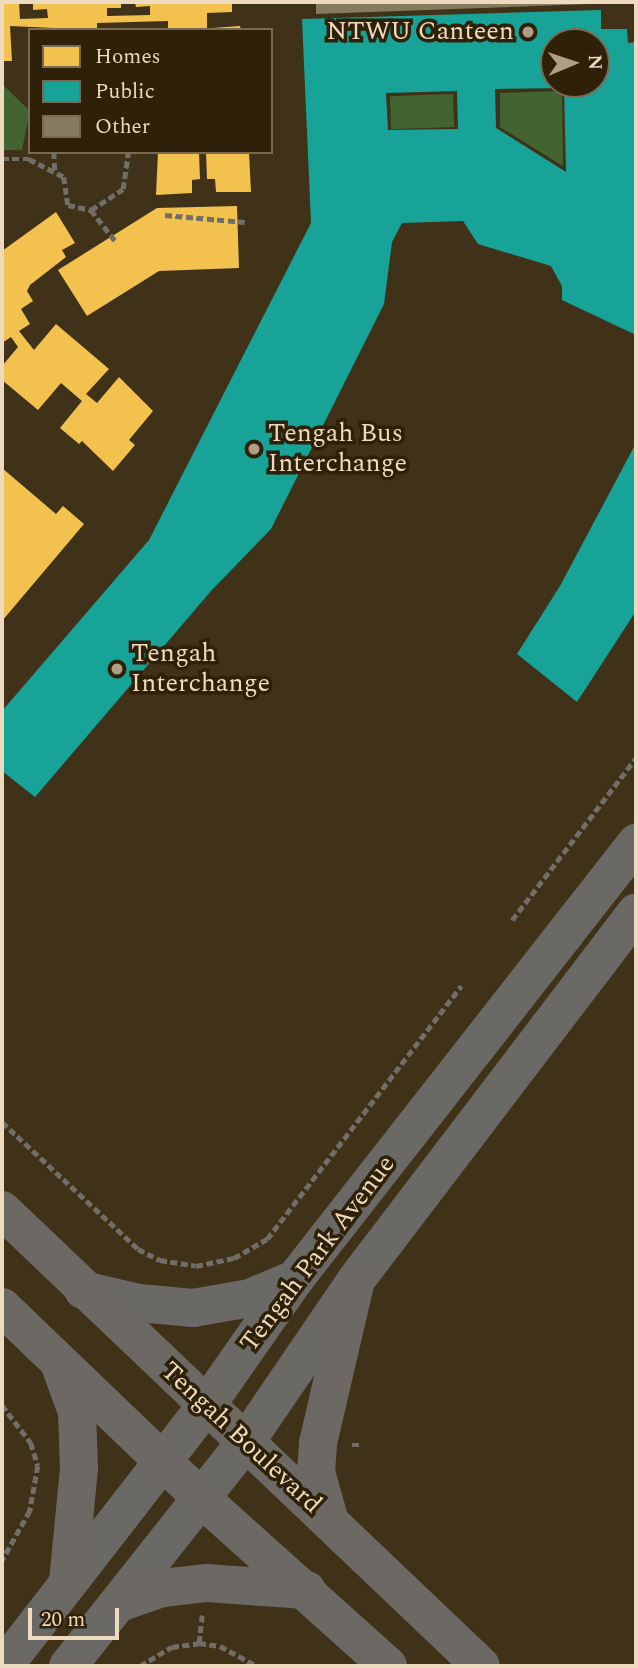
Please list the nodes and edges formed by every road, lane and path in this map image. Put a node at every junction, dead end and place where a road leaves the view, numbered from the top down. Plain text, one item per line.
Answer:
1 (54, 154) edge
2 (128, 154) edge
3 (2, 159) edge
4 (55, 172) junction
5 (90, 210) junction
6 (165, 215) dead end
7 (245, 222) dead end
8 (117, 243) dead end
9 (636, 758) edge
10 (636, 843) edge
11 (636, 912) edge
12 (512, 920) dead end
13 (461, 986) dead end
14 (2, 1122) edge
15 (2, 1210) edge
16 (295, 1279) junction
17 (356, 1280) junction
18 (83, 1290) junction
19 (2, 1307) edge
20 (59, 1363) junction
21 (2, 1405) edge
22 (206, 1406) junction
23 (245, 1443) junction
24 (161, 1460) junction
25 (202, 1499) junction
26 (330, 1522) junction
27 (2, 1561) edge
28 (68, 1582) junction
29 (307, 1590) junction
30 (119, 1603) junction
31 (4, 1666) edge
32 (68, 1666) edge
33 (140, 1666) edge
34 (257, 1666) edge
35 (388, 1666) edge
36 (481, 1666) edge

1 - 4 path
2 - 5 path
3 - 4 path
4 - 5 path
5 - 8 path
6 - 7 path
9 - 12 path
10 - 16 street, Tengah Park Avenue
11 - 17 street, Tengah Park Avenue
13 - 14 path
15 - 18 main road, Tengah Boulevard
16 - 18 street
16 - 22 street, Tengah Park Avenue
17 - 23 street, Tengah Park Avenue
17 - 26 main road
18 - 22 main road, Tengah Boulevard
19 - 20 main road
20 - 24 main road
20 - 28 main road
21 - 27 path
22 - 23 main road, Tengah Boulevard
22 - 24 street, Tengah Park Avenue
23 - 25 street, Tengah Park Avenue
23 - 26 main road, Tengah Boulevard
24 - 25 main road
24 - 28 street, Tengah Park Avenue
25 - 29 main road
25 - 30 street, Tengah Park Avenue
26 - 36 main road, Tengah Boulevard
28 - 31 street, Tengah Park Avenue
29 - 30 main road
29 - 35 main road
30 - 32 street, Tengah Park Avenue
33 - 34 path

